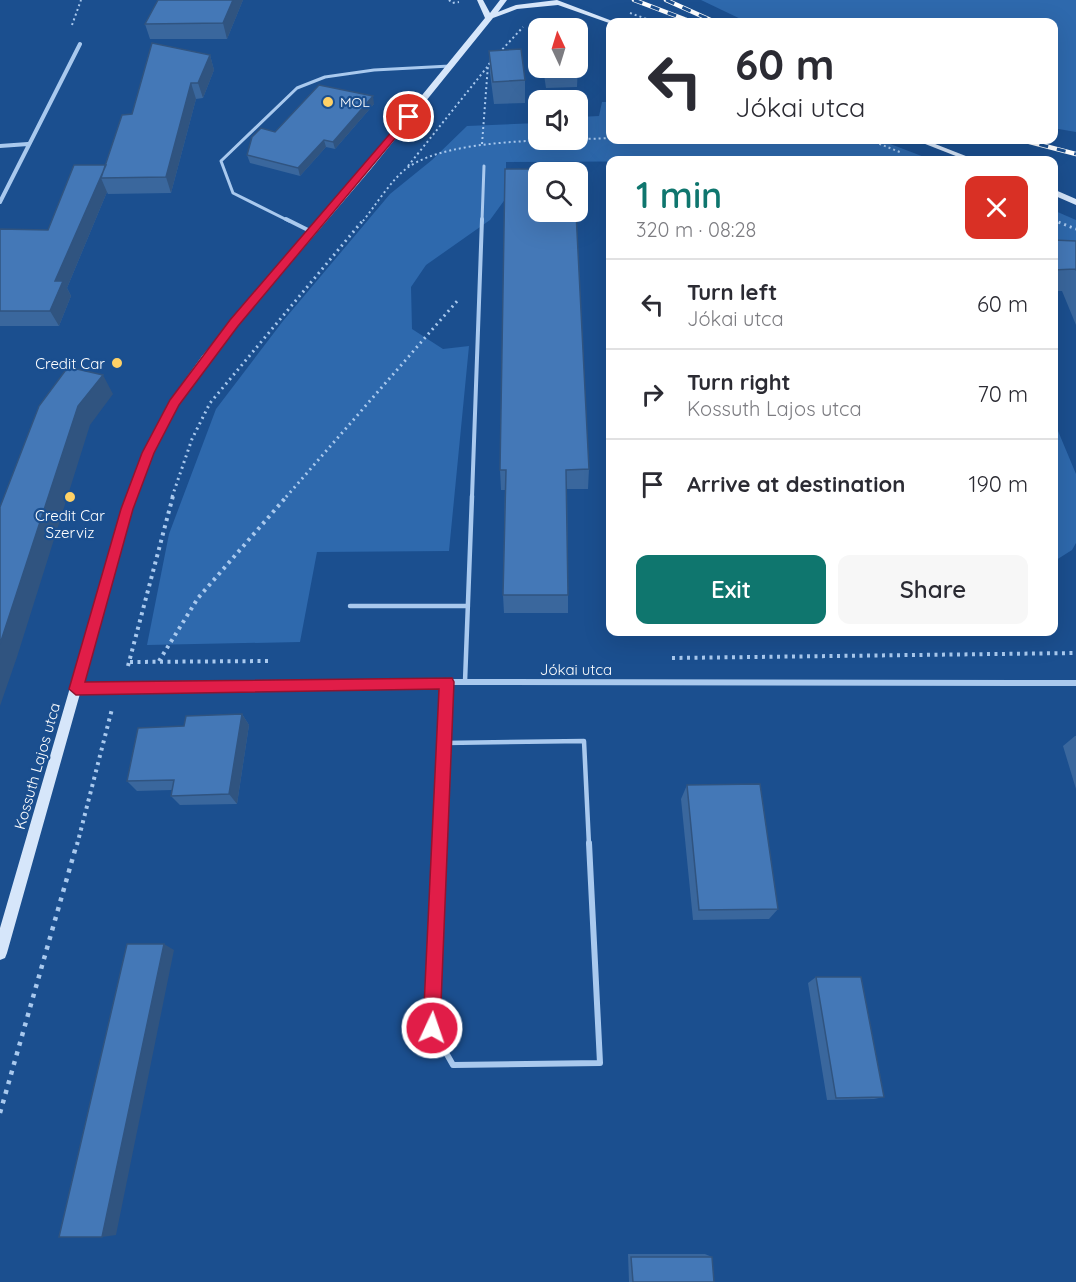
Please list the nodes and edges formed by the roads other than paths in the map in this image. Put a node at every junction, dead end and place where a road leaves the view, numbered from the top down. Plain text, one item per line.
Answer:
1 (480, 0) edge
2 (504, 0) edge
3 (550, 0) edge
4 (558, 2) edge
5 (489, 19) junction
6 (606, 20) edge
7 (80, 44) dead end
8 (450, 66) junction
9 (28, 144) junction
10 (930, 144) edge
11 (0, 146) edge
12 (961, 156) edge
13 (484, 166) road end
14 (1058, 194) edge
15 (0, 202) edge
16 (1076, 202) edge
17 (312, 232) junction
18 (350, 606) dead end
19 (468, 606) junction
20 (447, 682) junction
21 (465, 682) junction
22 (1076, 683) edge
23 (76, 689) junction
24 (445, 743) junction
25 (0, 953) edge

1 - 5 street
2 - 5 street, Kossuth Lajos utca
3 - 4 street
4 - 5 street
4 - 6 street
5 - 8 street, Kossuth Lajos utca
7 - 9 street
8 - 17 street, Kossuth Lajos utca
8 - 17 lane
9 - 11 street
9 - 15 street
10 - 12 street
13 - 19 lane
14 - 16 street
17 - 23 street, Kossuth Lajos utca
18 - 19 lane
19 - 21 lane
20 - 21 street, Jókai utca
20 - 23 street, Jókai utca
20 - 24 lane
21 - 22 street, Jókai utca
23 - 25 street, Kossuth Lajos utca
24 - 24 lane

